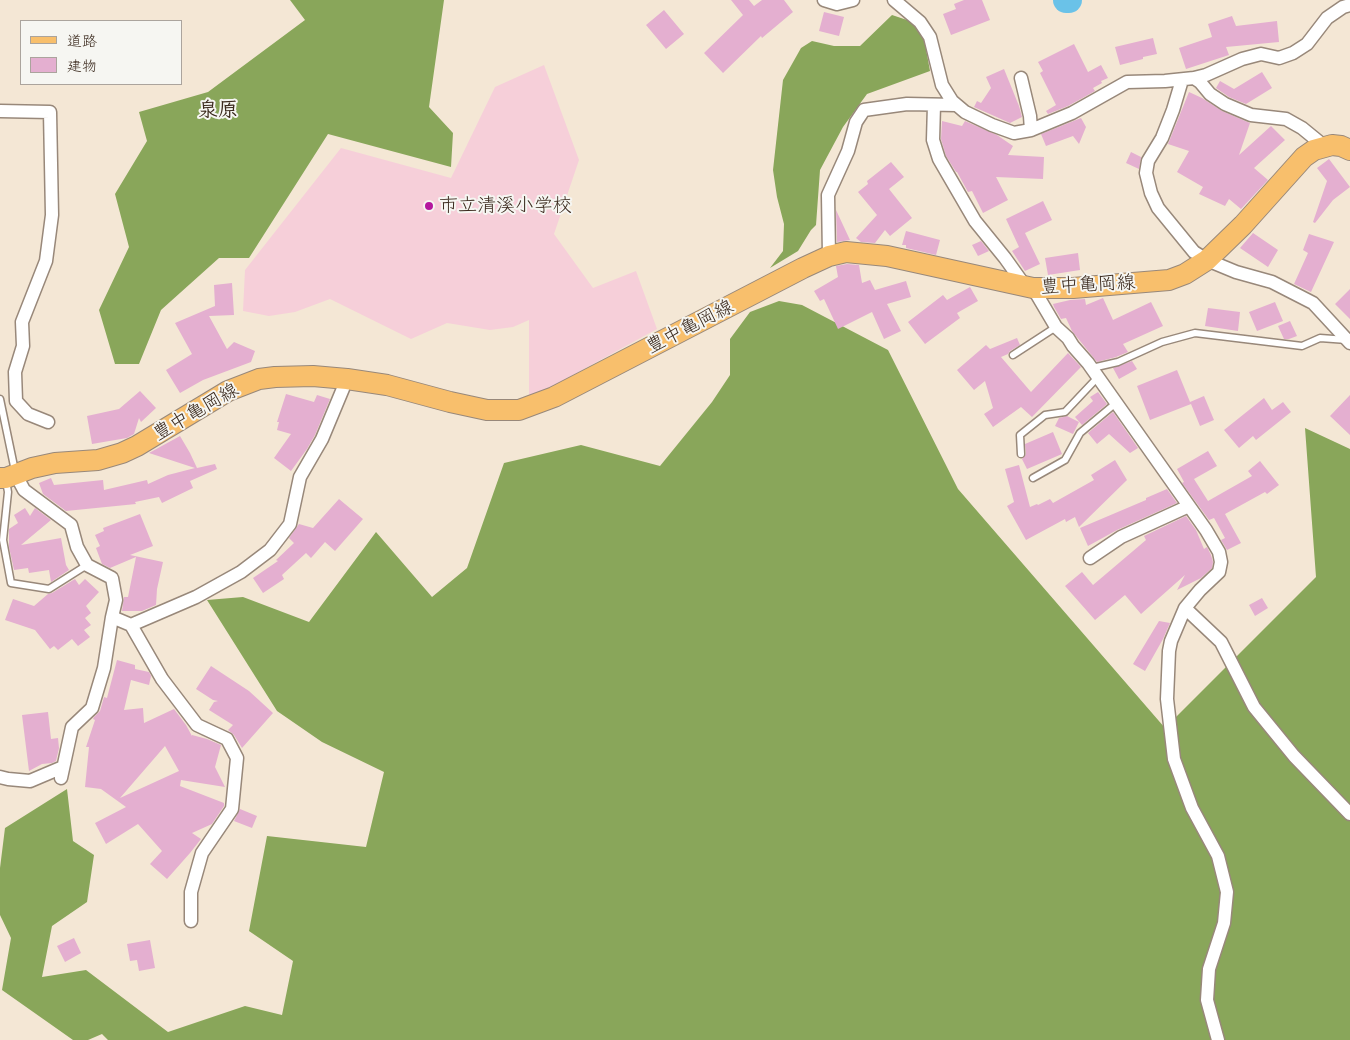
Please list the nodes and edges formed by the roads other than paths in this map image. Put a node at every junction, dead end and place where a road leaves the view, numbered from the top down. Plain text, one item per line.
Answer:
1 (824, 0) edge
2 (853, 0) edge
3 (894, 0) edge
4 (1350, 5) edge
5 (1021, 78) dead end
6 (1188, 79) junction
7 (934, 105) junction
8 (956, 105) junction
9 (0, 111) edge
10 (1031, 130) junction
11 (1324, 146) junction
12 (1350, 150) edge
13 (829, 256) junction
14 (1207, 260) junction
15 (1029, 287) junction
16 (1056, 327) junction
17 (1349, 342) edge
18 (1013, 356) dead end
19 (1095, 372) junction
20 (347, 379) junction
21 (0, 399) edge
22 (1116, 403) junction
23 (48, 422) dead end
24 (1021, 454) dead end
25 (7, 477) edge
26 (1033, 478) dead end
27 (1189, 506) junction
28 (1090, 558) dead end
29 (87, 566) junction
30 (1185, 608) junction
31 (112, 617) junction
32 (131, 625) junction
33 (0, 777) edge
34 (1350, 814) edge
35 (191, 920) dead end
36 (1218, 1040) edge

1 - 2 street
3 - 8 street
4 - 6 street
5 - 10 street
6 - 10 street
6 - 11 street
6 - 14 street
7 - 8 street
7 - 13 street
7 - 15 street
8 - 10 street
9 - 23 street
11 - 12 main road
11 - 14 main road, 豊中亀岡線
13 - 15 main road, 豊中亀岡線
13 - 20 main road, 豊中亀岡線
14 - 15 main road, 豊中亀岡線
14 - 17 street
15 - 16 street
16 - 18 lane
16 - 19 street
17 - 19 lane
19 - 22 street
19 - 24 lane
20 - 25 main road, 豊中亀岡線
20 - 32 street
21 - 25 lane
22 - 26 lane
22 - 27 street
25 - 29 street
25 - 29 lane
27 - 28 street
27 - 30 street
29 - 31 street
30 - 34 street
30 - 36 street
31 - 32 street
31 - 33 street
32 - 35 street

